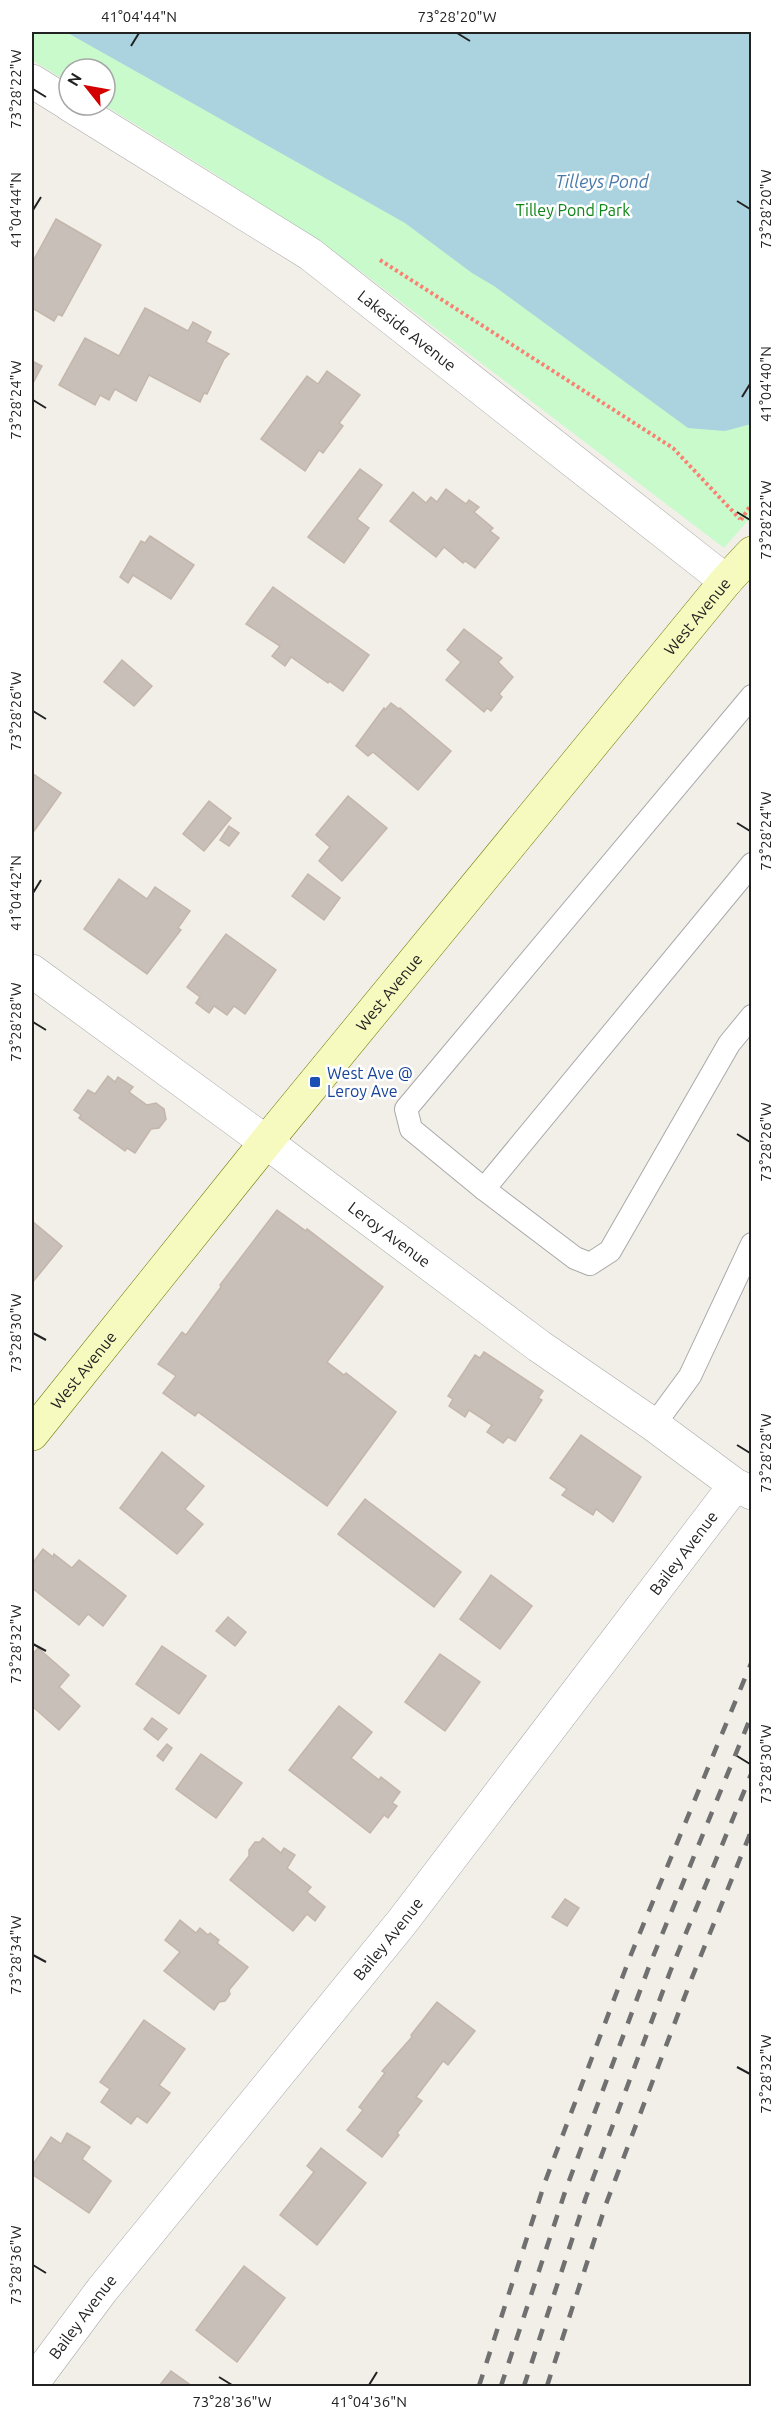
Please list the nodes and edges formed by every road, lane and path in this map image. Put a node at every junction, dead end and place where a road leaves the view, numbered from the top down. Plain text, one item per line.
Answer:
1 (32, 81) edge
2 (57, 97) edge
3 (89, 117) edge
4 (374, 255) dead end
5 (741, 519) dead end
6 (743, 566) edge
7 (752, 696) edge
8 (752, 864) edge
9 (32, 971) edge
10 (752, 1016) edge
11 (266, 1142) junction
12 (484, 1189) junction
13 (752, 1244) edge
14 (654, 1425) junction
15 (32, 1434) edge
16 (743, 1489) edge
17 (32, 2384) edge

1 - 2 street, Lakeside Avenue
3 - 6 street, Lakeside Avenue
4 - 5 path
6 - 11 main road, West Avenue
7 - 12 lane
8 - 12 lane
9 - 11 street, Leroy Avenue
10 - 12 lane
11 - 14 street, Leroy Avenue
11 - 15 main road, West Avenue
13 - 14 lane
14 - 16 street, Leroy Avenue
16 - 17 street, Bailey Avenue

